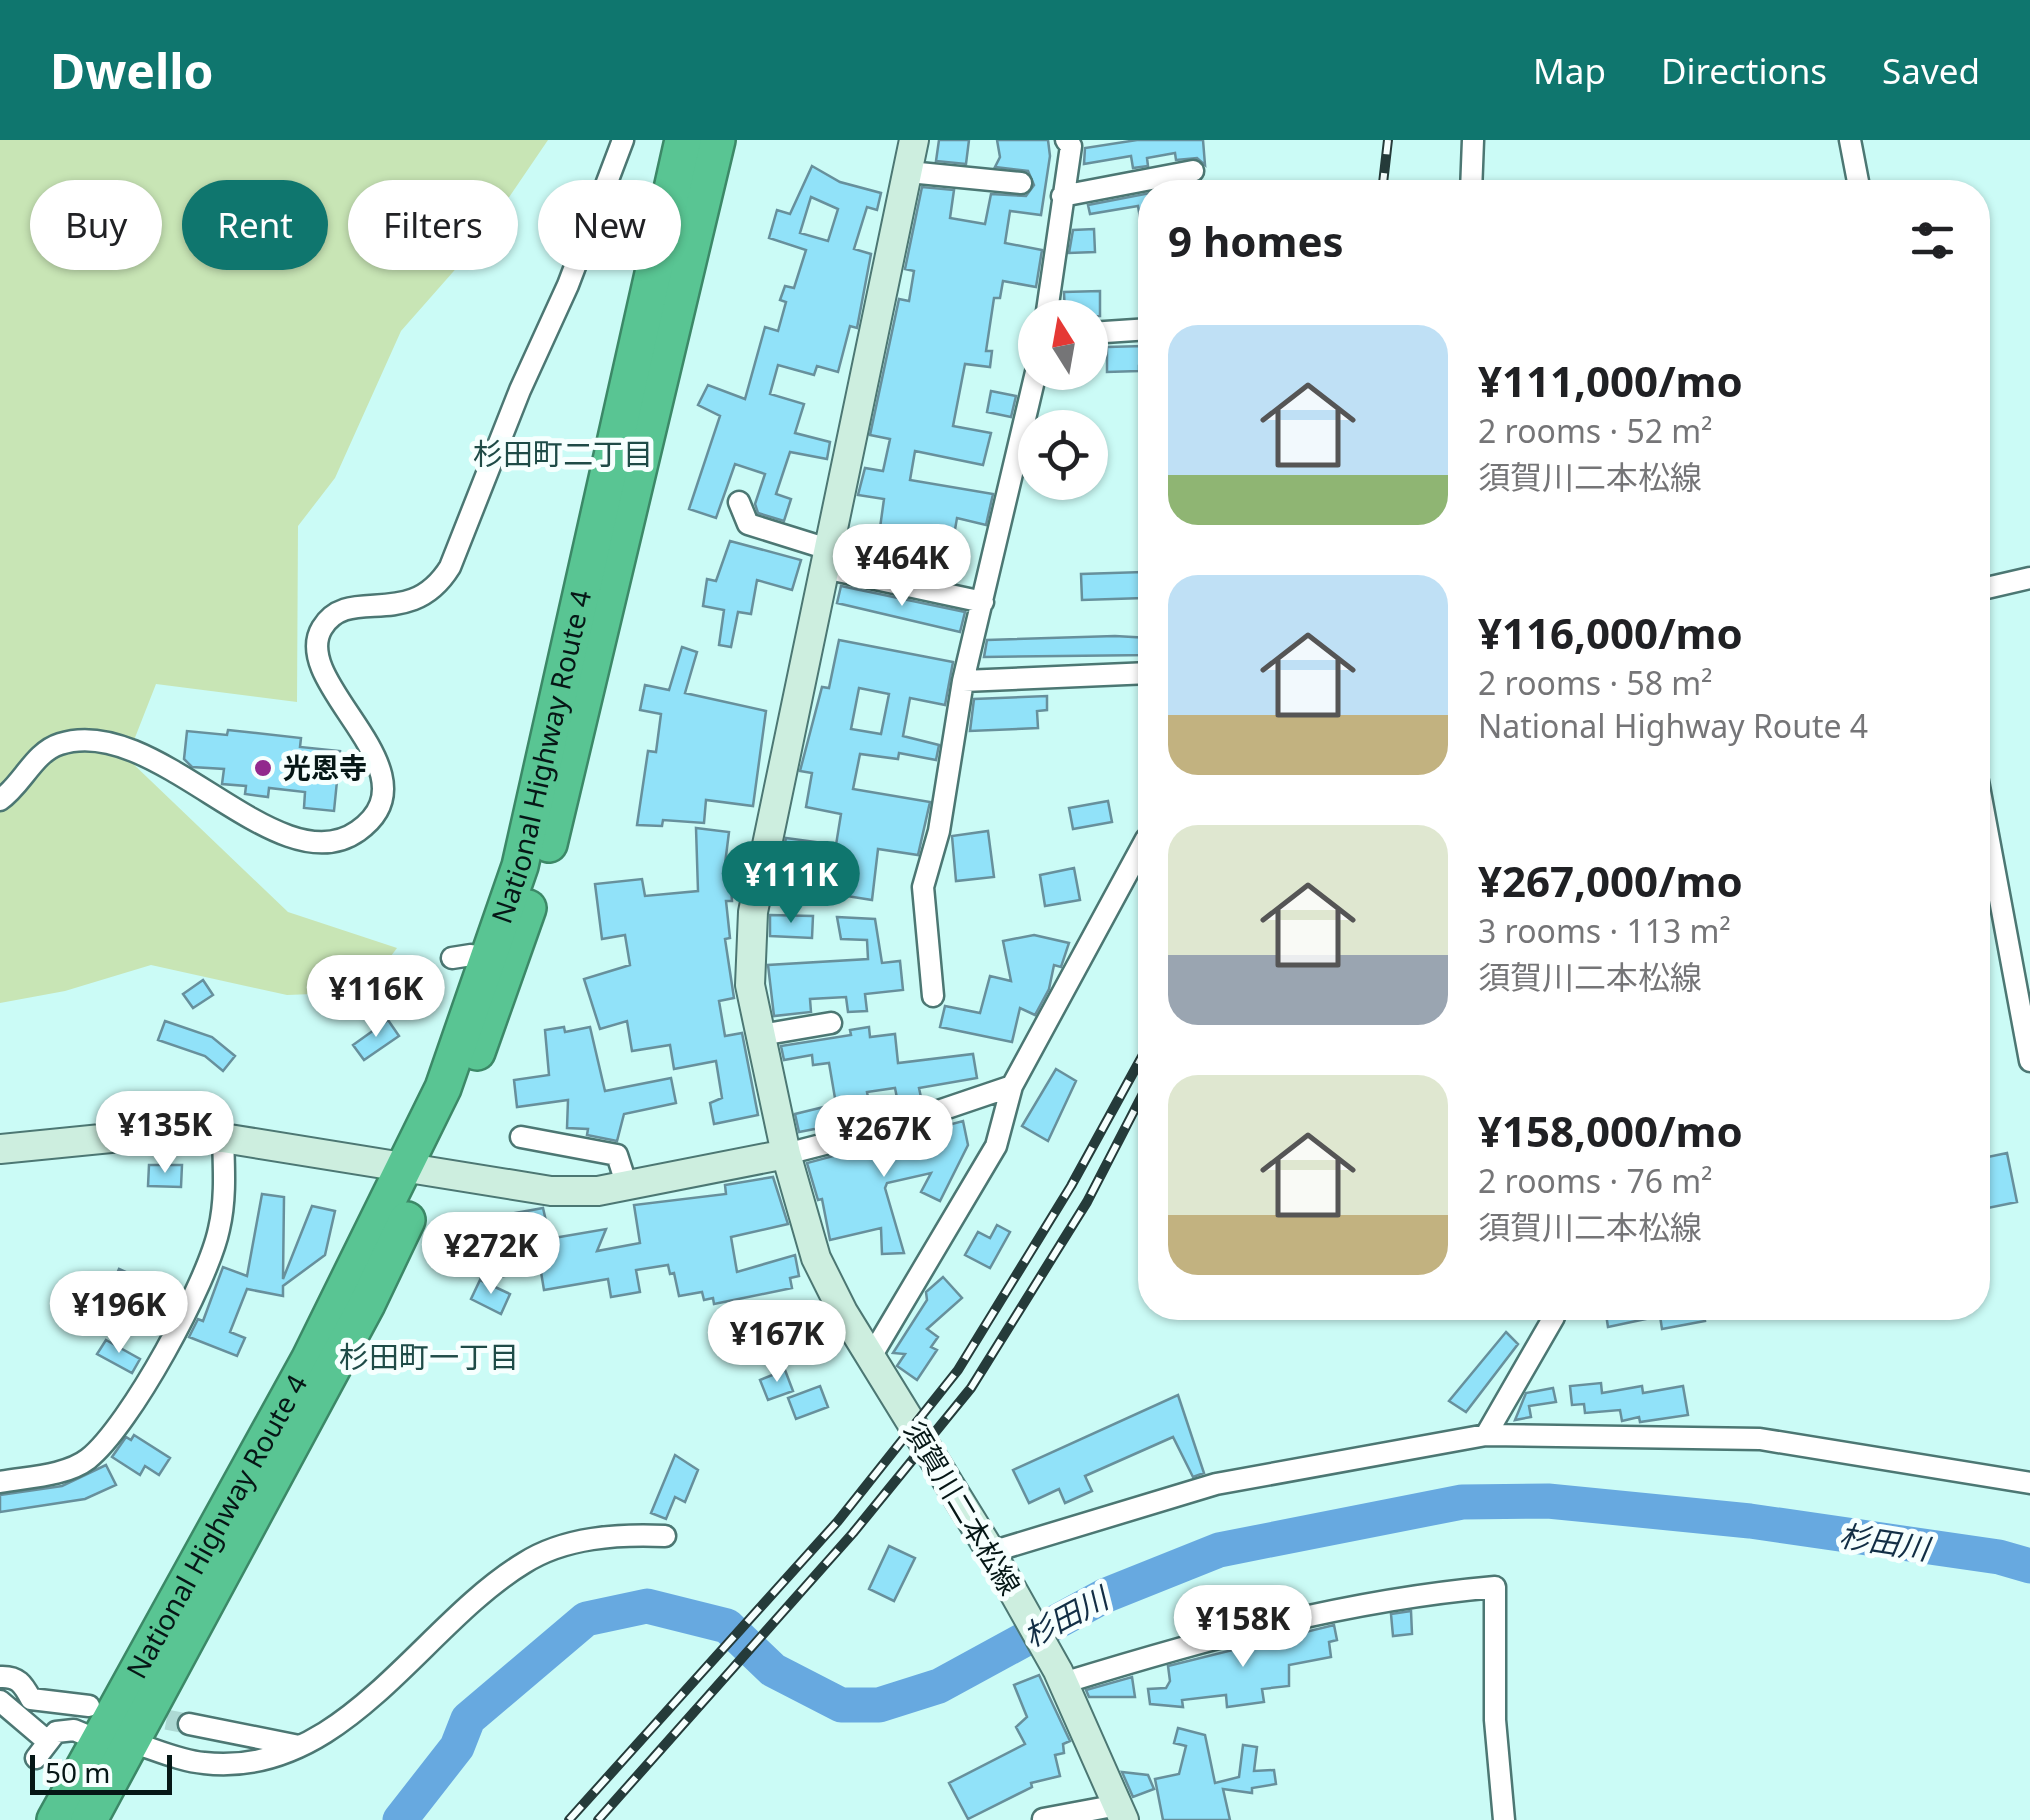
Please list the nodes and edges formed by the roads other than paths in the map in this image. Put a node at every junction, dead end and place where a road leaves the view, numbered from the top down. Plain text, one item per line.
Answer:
1 (623, 140) edge
2 (683, 140) edge
3 (717, 140) edge
4 (914, 140) edge
5 (1066, 140) edge
6 (1474, 140) edge
7 (1850, 140) edge
8 (1192, 171) dead end
9 (908, 172) junction
10 (1145, 180) edge
11 (1472, 180) edge
12 (1858, 180) edge
13 (1138, 181) edge
14 (1021, 183) dead end
15 (1062, 196) junction
16 (1048, 300) edge
17 (1138, 330) edge
18 (1108, 332) edge
19 (1032, 390) edge
20 (739, 502) dead end
21 (826, 559) junction
22 (2030, 578) edge
23 (1990, 587) edge
24 (983, 602) junction
25 (1138, 673) edge
26 (963, 680) junction
27 (0, 800) edge
28 (1990, 846) edge
29 (1138, 854) edge
30 (933, 996) dead end
31 (830, 1023) dead end
32 (761, 1035) junction
33 (2030, 1061) edge
34 (1012, 1086) junction
35 (223, 1138) junction
36 (521, 1138) dead end
37 (0, 1149) edge
38 (786, 1154) junction
39 (419, 1168) junction
40 (628, 1186) junction
41 (1552, 1320) edge
42 (872, 1355) junction
43 (1486, 1435) junction
44 (0, 1482) edge
45 (2030, 1483) edge
46 (665, 1536) dead end
47 (994, 1557) junction
48 (0, 1676) edge
49 (1060, 1677) junction
50 (0, 1700) edge
51 (190, 1724) tunnel mouth
52 (104, 1743) junction
53 (301, 1747) junction
54 (1121, 1813) edge
55 (1043, 1819) edge
56 (56, 1820) edge
57 (90, 1820) edge
58 (1504, 1820) edge

1 - 27 street
2 - 39 highway, National Highway Route 4
3 - 39 highway, National Highway Route 4
4 - 9 main road, 須賀川二本松線
5 - 15 street
6 - 11 street
7 - 12 street
8 - 10 street
9 - 14 street
9 - 21 main road, 須賀川二本松線
13 - 15 street
15 - 16 street
17 - 18 street
19 - 24 street
20 - 21 street
21 - 24 street
21 - 32 main road, 須賀川二本松線
22 - 23 street
24 - 26 street
25 - 26 street
26 - 30 street
28 - 33 street
29 - 34 street
31 - 32 street
32 - 38 main road, 須賀川二本松線
34 - 38 street
34 - 42 street
35 - 37 main road
35 - 39 main road
35 - 44 street
36 - 40 street
38 - 40 main road
38 - 42 main road, 須賀川二本松線
39 - 40 main road
39 - 52 highway, National Highway Route 4
41 - 43 street
42 - 47 main road, 須賀川二本松線
43 - 45 street
43 - 47 street
46 - 53 street
47 - 49 main road, 須賀川二本松線
48 - 52 street
49 - 54 main road, 須賀川二本松線
49 - 58 street
50 - 52 street
51 - 53 street
52 - 53 street
52 - 56 highway, National Highway Route 4
52 - 57 highway, National Highway Route 4
54 - 55 street

